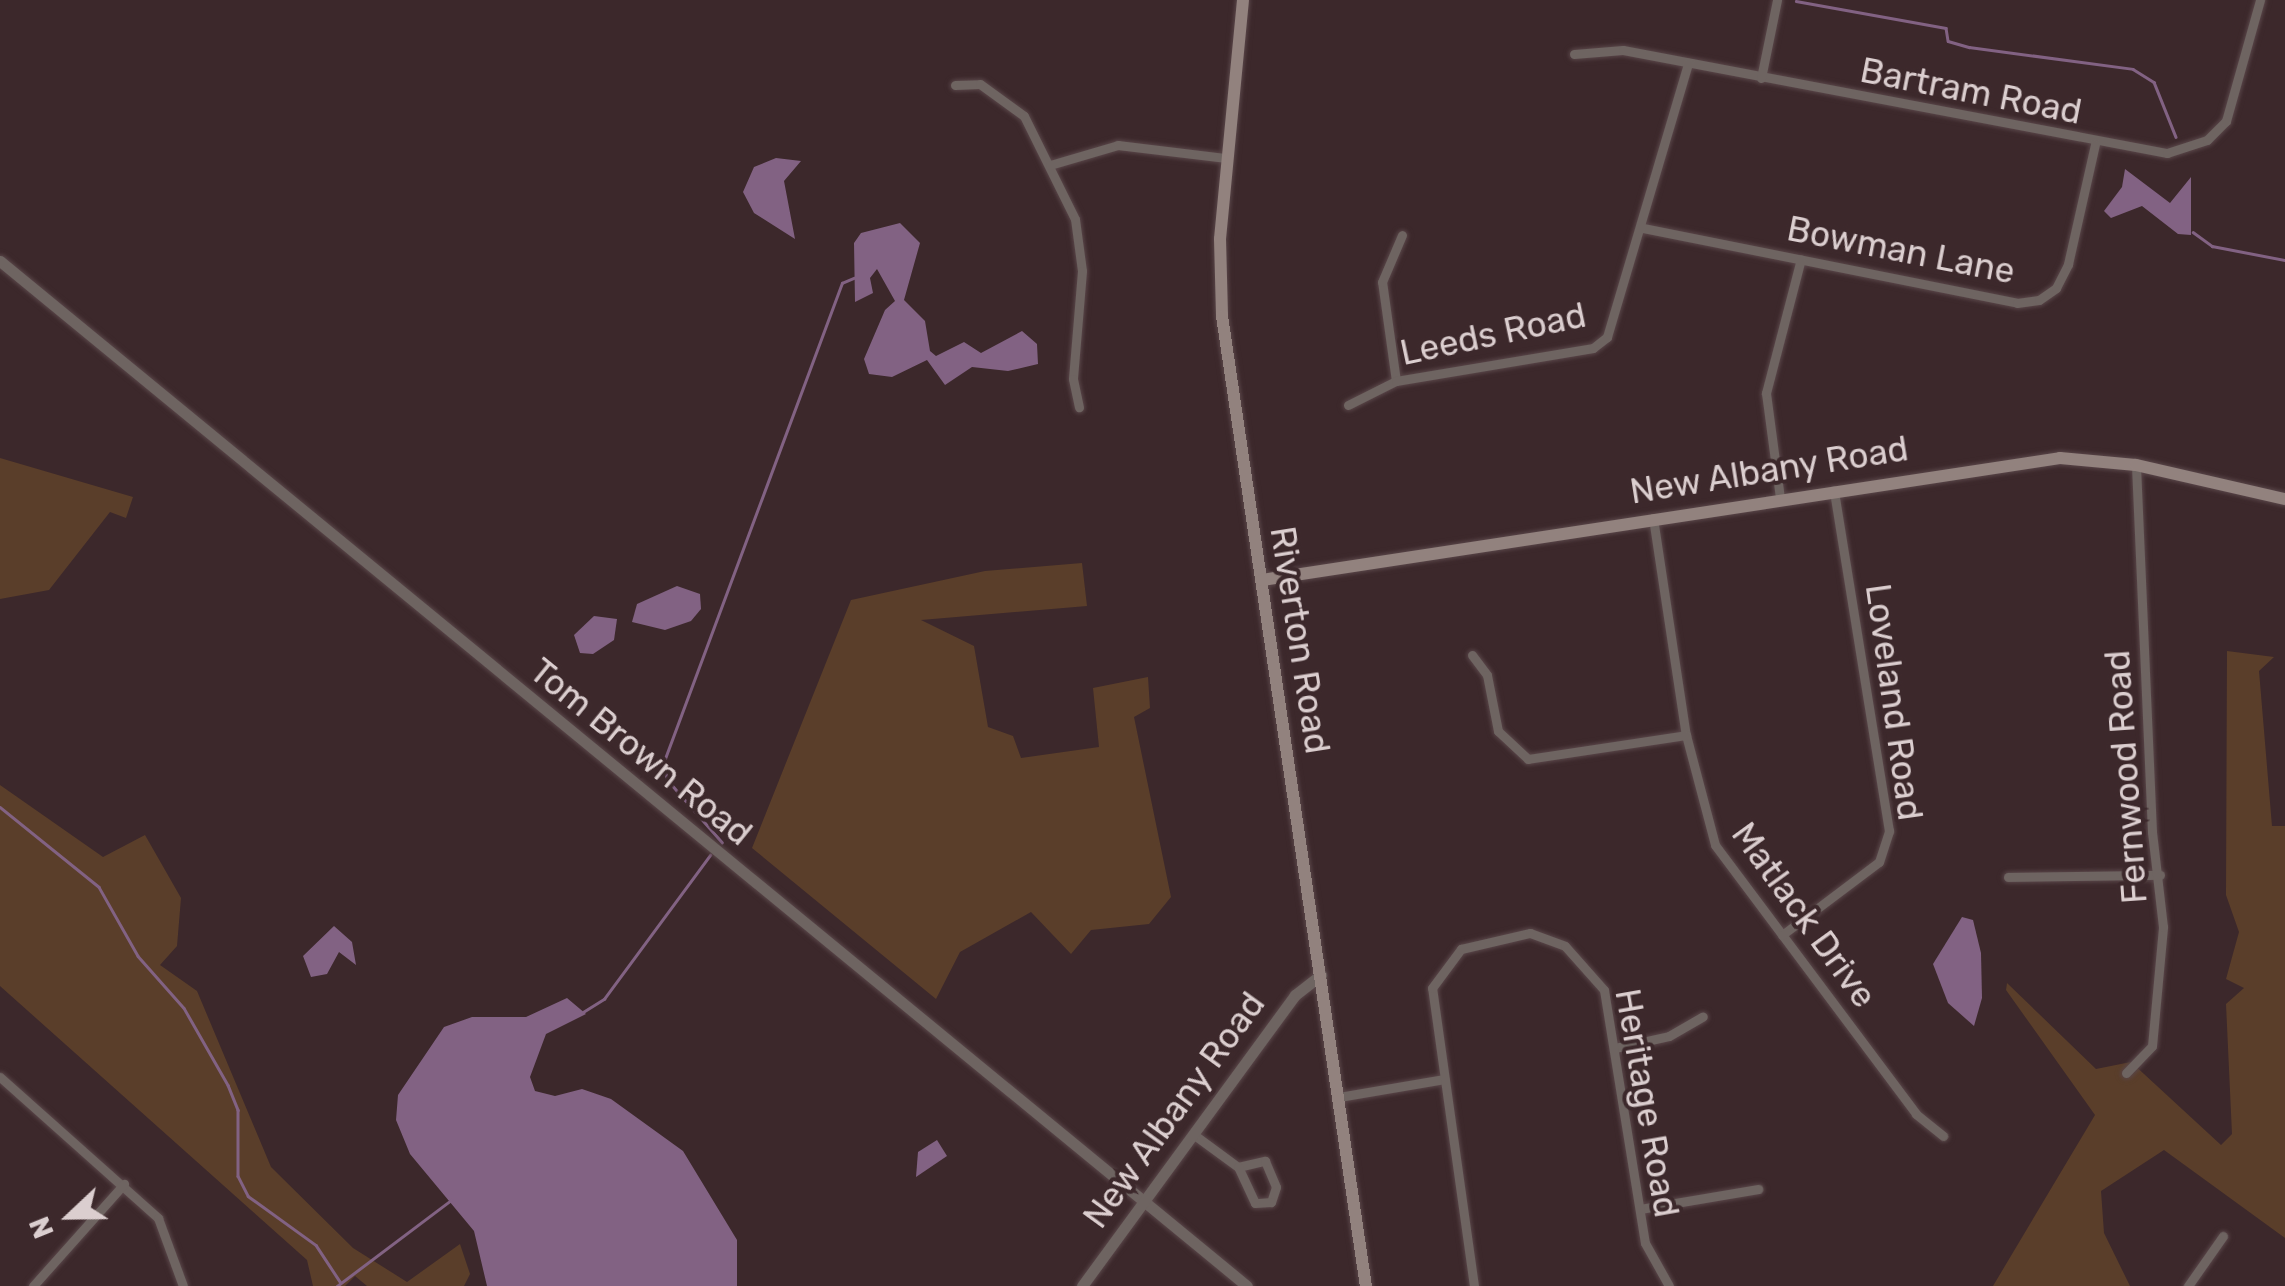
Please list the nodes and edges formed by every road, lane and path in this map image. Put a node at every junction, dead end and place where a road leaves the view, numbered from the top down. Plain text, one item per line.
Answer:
1 (1243, 0) edge
2 (1777, 0) edge
3 (2260, 0) edge
4 (1574, 54) dead end
5 (1688, 64) junction
6 (1761, 78) junction
7 (955, 86) dead end
8 (2095, 144) junction
9 (1226, 158) junction
10 (1050, 165) junction
11 (1643, 228) junction
12 (1402, 235) dead end
13 (1801, 259) junction
14 (0, 261) edge
15 (1396, 381) junction
16 (1348, 405) dead end
17 (1079, 407) dead end
18 (2136, 466) junction
19 (1834, 490) junction
20 (1780, 498) junction
21 (2285, 499) edge
22 (1654, 518) junction
23 (1262, 580) junction
24 (1472, 655) dead end
25 (1686, 735) junction
26 (2160, 874) junction
27 (2008, 877) dead end
28 (1782, 934) junction
29 (1320, 975) junction
30 (1703, 1016) dead end
31 (1615, 1048) junction
32 (2126, 1072) dead end
33 (1444, 1078) junction
34 (2, 1084) edge
35 (1339, 1097) junction
36 (1193, 1134) junction
37 (1943, 1136) dead end
38 (1238, 1167) junction
39 (124, 1184) junction
40 (1758, 1190) dead end
41 (1143, 1202) junction
42 (1640, 1208) junction
43 (2223, 1236) dead end
44 (33, 1286) edge
45 (183, 1286) edge
46 (1082, 1286) edge
47 (1247, 1286) edge
48 (1366, 1286) edge
49 (1474, 1286) edge
50 (1669, 1286) edge
51 (2188, 1286) edge

1 - 9 main road, Riverton Road
2 - 6 street
3 - 8 street, Bartram Road
4 - 5 street, Bartram Road
5 - 6 street, Bartram Road
5 - 11 street, Leeds Road
6 - 8 street, Bartram Road
7 - 10 street
8 - 13 street, Bowman Lane
9 - 10 street
9 - 23 main road, Riverton Road
10 - 17 street
11 - 13 street, Bowman Lane
11 - 15 street, Leeds Road
12 - 15 street
13 - 20 street
14 - 41 street, Tom Brown Road
15 - 16 street, Leeds Road
18 - 19 main road, New Albany Road
18 - 21 main road, New Albany Road
18 - 26 street, Fernwood Road
19 - 20 main road, New Albany Road
19 - 28 street, Loveland Road
20 - 22 main road, New Albany Road
22 - 23 main road, New Albany Road
22 - 25 street, Matlack Drive
23 - 29 main road, Riverton Road
24 - 25 street
25 - 28 street, Matlack Drive
26 - 27 street
26 - 32 street, Fernwood Road
28 - 37 street, Matlack Drive
29 - 35 main road, Riverton Road
29 - 36 street, New Albany Road
30 - 31 street
31 - 33 street, Heritage Road
31 - 42 street, Heritage Road
33 - 35 street
33 - 49 street
34 - 39 street
35 - 48 main road, Riverton Road
36 - 38 street
36 - 41 street, New Albany Road
38 - 38 street
39 - 44 street
39 - 45 street
40 - 42 street
41 - 46 street, New Albany Road
41 - 47 street, Tom Brown Road
42 - 50 street, Heritage Road
43 - 51 street

